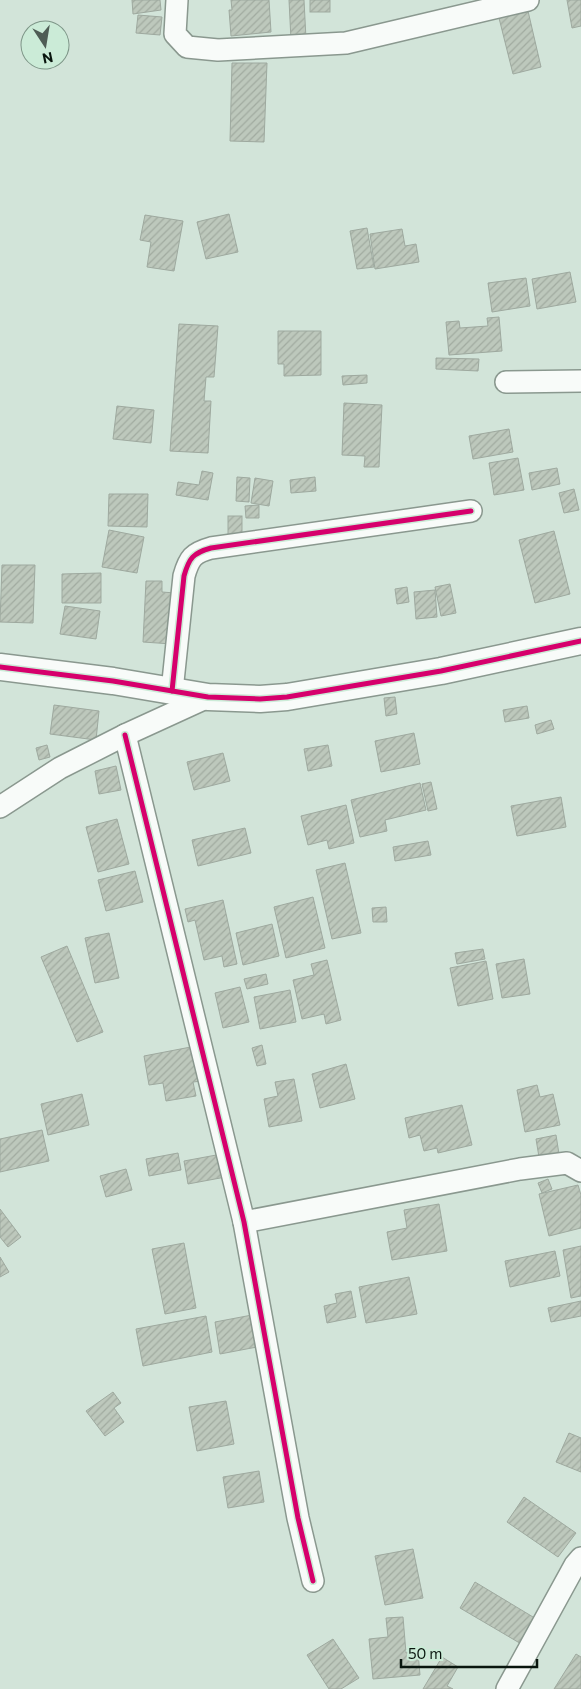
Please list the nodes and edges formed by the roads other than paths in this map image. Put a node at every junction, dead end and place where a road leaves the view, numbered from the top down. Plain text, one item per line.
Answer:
1 (177, 0) edge
2 (528, 0) edge
3 (581, 381) edge
4 (506, 382) dead end
5 (470, 511) dead end
6 (581, 641) edge
7 (0, 667) edge
8 (172, 691) junction
9 (208, 697) junction
10 (124, 735) junction
11 (0, 807) edge
12 (581, 1171) edge
13 (244, 1222) junction
14 (581, 1558) edge
15 (313, 1581) dead end
16 (507, 1689) edge

1 - 2 street
3 - 4 street
5 - 8 street
6 - 9 street
7 - 8 street
8 - 9 street
9 - 10 street
10 - 11 street
10 - 13 street
12 - 13 street
13 - 15 street
14 - 16 street

